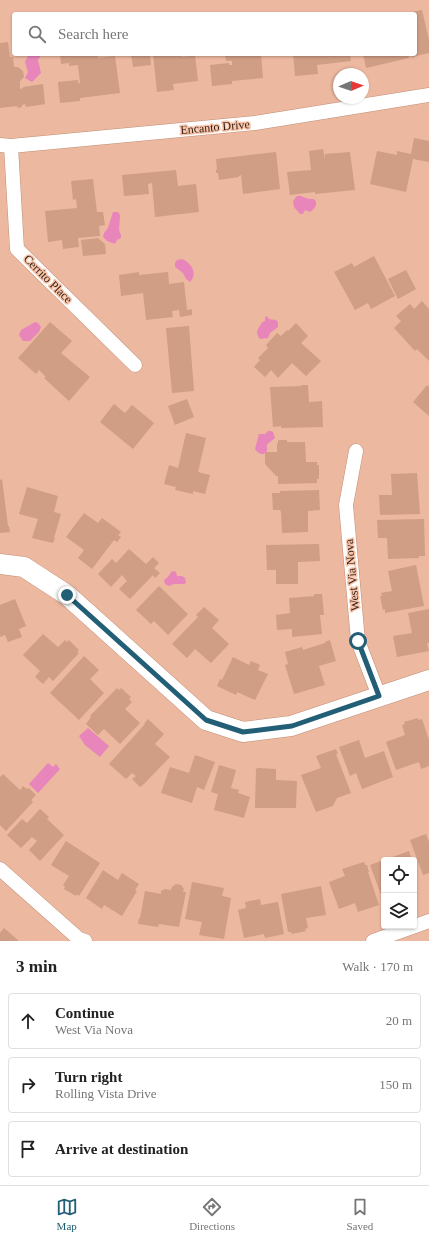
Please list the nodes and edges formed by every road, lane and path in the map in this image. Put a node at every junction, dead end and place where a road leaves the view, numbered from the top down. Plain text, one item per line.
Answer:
1 (429, 95) edge
2 (5, 146) edge
3 (134, 365) dead end
4 (356, 451) dead end
5 (0, 564) edge
6 (429, 680) edge
7 (379, 696) junction
8 (0, 869) edge
9 (429, 921) edge
10 (85, 941) edge
11 (374, 941) edge

1 - 2 street, Encanto Drive
2 - 3 street, Cerrito Place
4 - 7 street, West Via Nova
5 - 7 street
6 - 7 street
8 - 10 street
9 - 11 street

